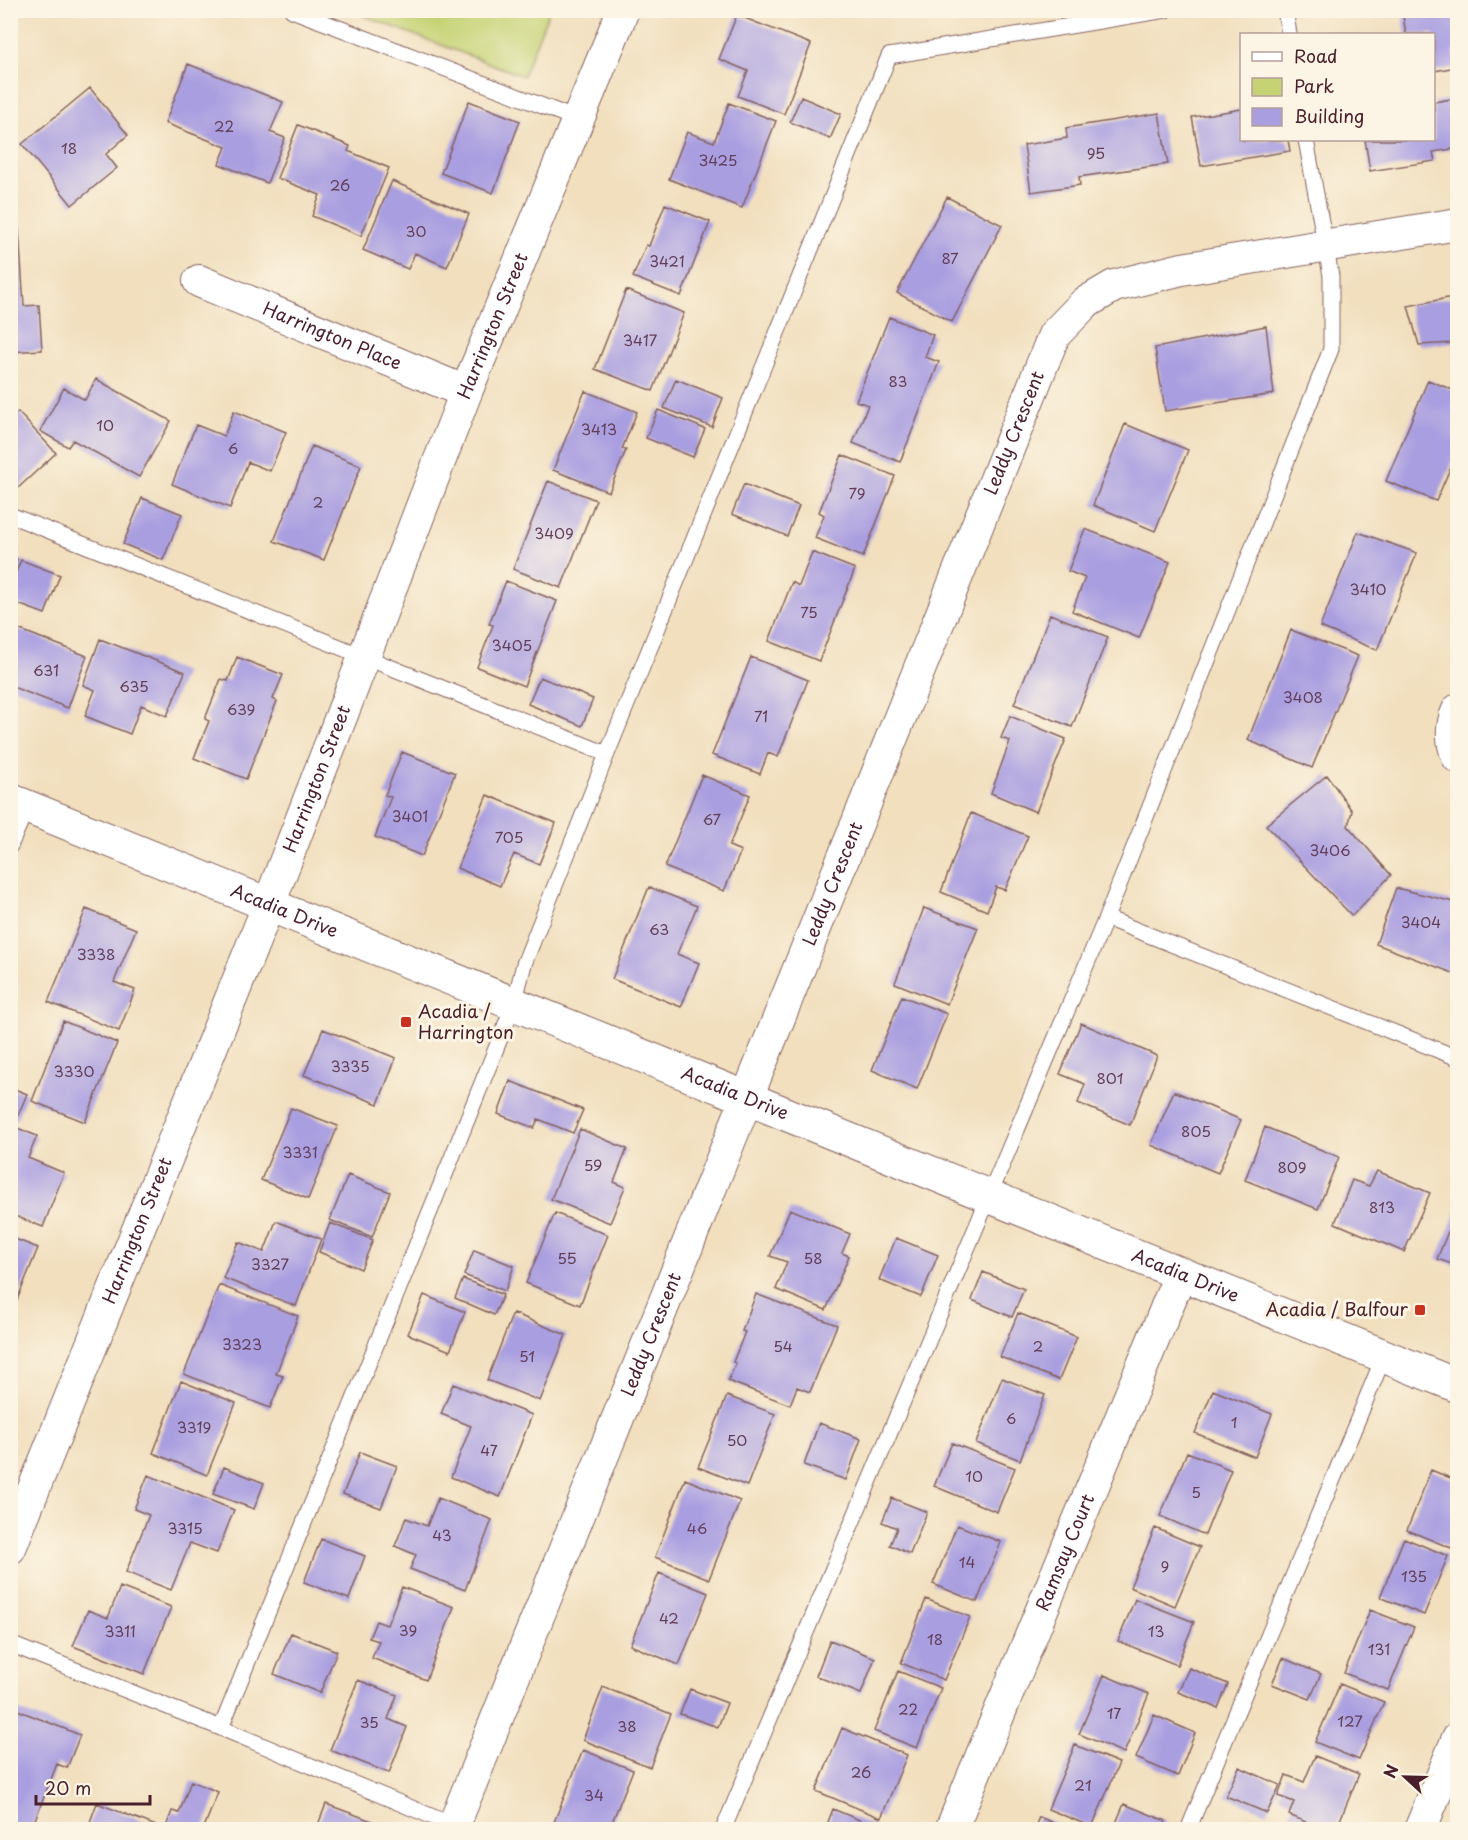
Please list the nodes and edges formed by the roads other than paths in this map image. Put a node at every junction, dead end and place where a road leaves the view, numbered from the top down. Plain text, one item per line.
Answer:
1 (292, 10) edge
2 (623, 10) edge
3 (1166, 10) edge
4 (1285, 10) edge
5 (1289, 33) edge
6 (579, 120) junction
7 (1306, 141) edge
8 (1458, 224) edge
9 (1326, 246) junction
10 (199, 280) dead end
11 (466, 392) junction
12 (10, 514) edge
13 (364, 658) junction
14 (1458, 710) edge
15 (607, 754) junction
16 (1458, 757) edge
17 (19, 803) edge
18 (10, 846) edge
19 (269, 904) junction
20 (1106, 918) junction
21 (514, 1004) junction
22 (1458, 1058) edge
23 (747, 1097) junction
24 (990, 1196) junction
25 (1180, 1275) junction
26 (1384, 1356) junction
27 (1458, 1386) edge
28 (10, 1548) edge
29 (10, 1644) edge
30 (221, 1728) junction
31 (1458, 1738) edge
32 (456, 1828) edge
33 (723, 1830) edge
34 (951, 1830) edge
35 (1188, 1830) edge
36 (1420, 1830) edge

1 - 6 lane
2 - 6 street, Harrington Street
3 - 15 lane
4 - 5 lane
6 - 11 street, Harrington Street
7 - 9 lane
8 - 9 street, Leddy Crescent
9 - 20 lane
9 - 23 street, Leddy Crescent
10 - 11 street, Harrington Place
11 - 13 street, Harrington Street
12 - 13 lane
13 - 15 lane
13 - 19 street, Harrington Street
14 - 16 street
15 - 21 lane
17 - 18 lane
17 - 19 street, Acadia Drive
19 - 21 street, Acadia Drive
19 - 28 street, Harrington Street
20 - 22 lane
20 - 24 lane
21 - 23 street, Acadia Drive
21 - 30 lane
23 - 24 street, Acadia Drive
23 - 32 street, Leddy Crescent
24 - 25 street, Acadia Drive
24 - 33 lane
25 - 26 street, Acadia Drive
25 - 34 street, Ramsay Court
26 - 27 street, Acadia Drive
26 - 35 lane
29 - 30 lane
30 - 32 lane
31 - 36 street

